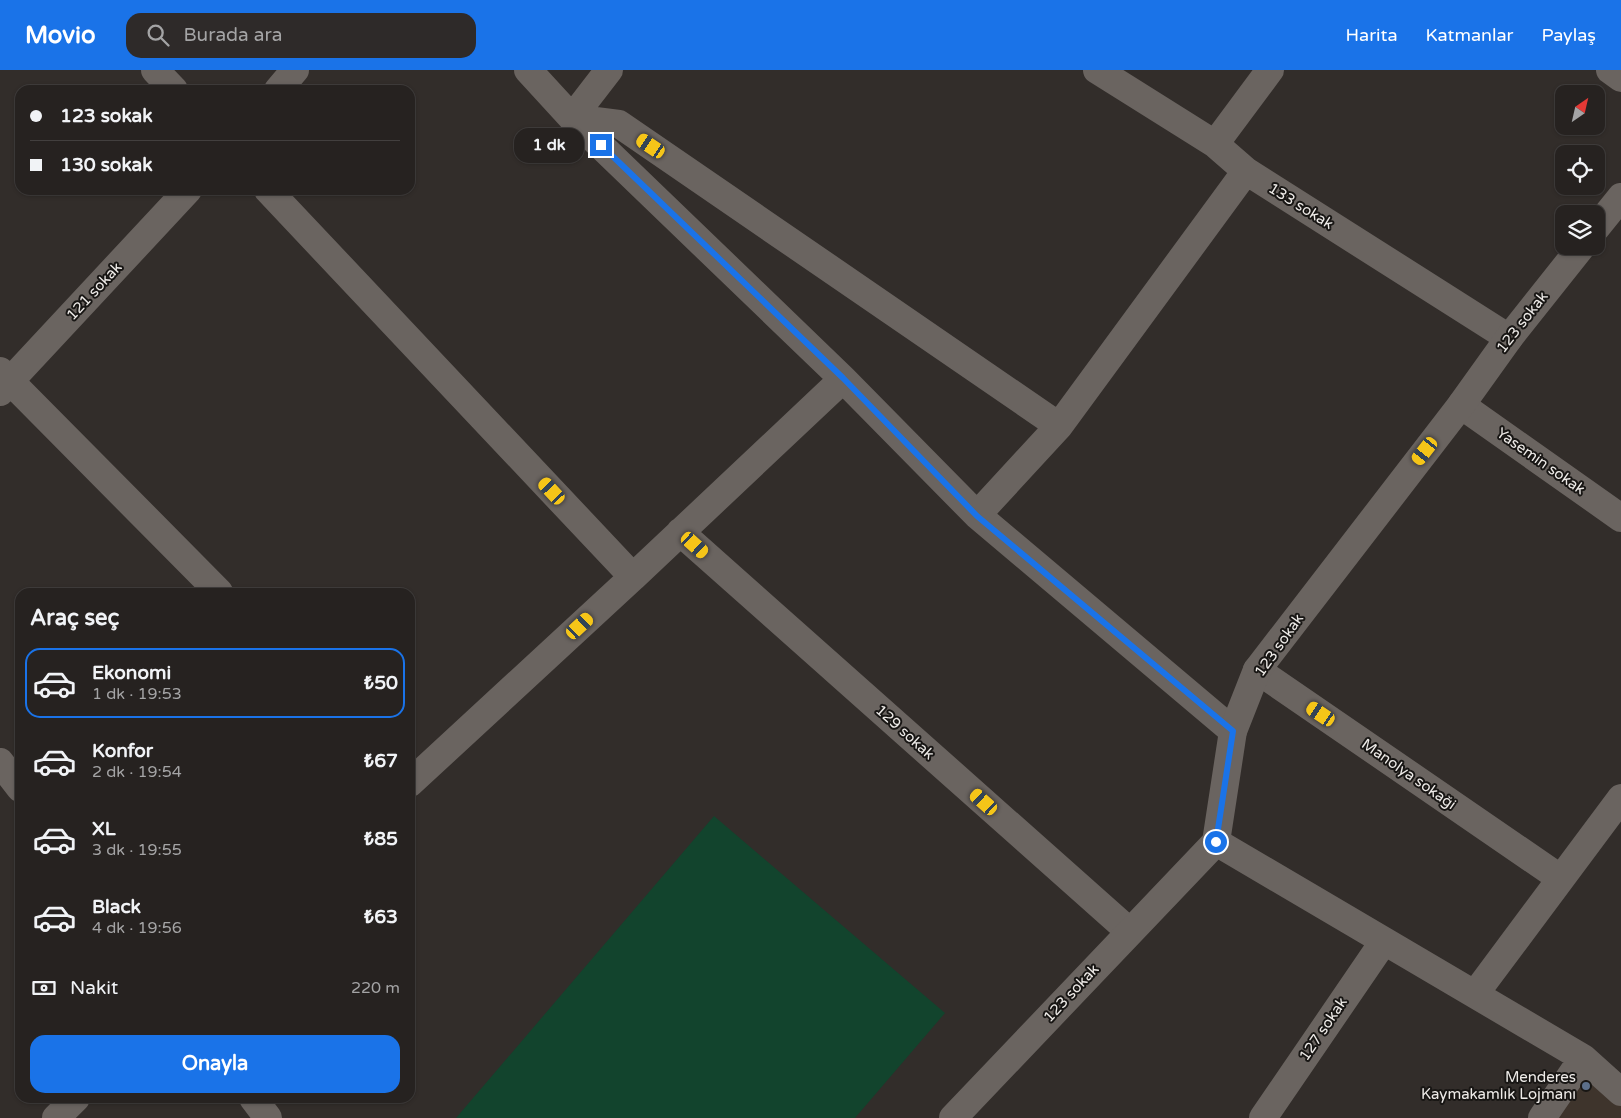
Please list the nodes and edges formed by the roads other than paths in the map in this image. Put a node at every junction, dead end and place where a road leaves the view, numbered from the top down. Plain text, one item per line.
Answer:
1 (155, 70) edge
2 (295, 70) edge
3 (528, 70) edge
4 (609, 70) edge
5 (1270, 70) edge
6 (1610, 70) edge
7 (1099, 71) edge
8 (1621, 78) edge
9 (169, 85) edge
10 (282, 85) edge
11 (572, 118) junction
12 (1215, 144) junction
13 (1246, 171) junction
14 (183, 195) edge
15 (273, 195) edge
16 (1621, 197) edge
17 (1605, 217) edge
18 (1575, 255) edge
19 (1509, 338) junction
20 (843, 378) junction
21 (3, 381) edge
22 (1461, 404) junction
23 (1059, 426) junction
24 (977, 516) junction
25 (1621, 518) edge
26 (680, 532) junction
27 (633, 577) junction
28 (216, 588) edge
29 (1258, 670) junction
30 (1233, 731) junction
31 (0, 762) edge
32 (415, 778) edge
33 (15, 782) edge
34 (1621, 798) edge
35 (1216, 842) junction
36 (1560, 878) junction
37 (1129, 931) junction
38 (1384, 941) junction
39 (1475, 994) junction
40 (1583, 1058) junction
41 (1621, 1092) edge
42 (71, 1103) edge
43 (257, 1103) edge
44 (56, 1118) edge
45 (268, 1118) edge
46 (953, 1118) edge
47 (1263, 1118) edge
48 (1542, 1118) edge

1 - 9 street
2 - 10 street
3 - 11 street
4 - 11 street
5 - 12 street
6 - 8 street
7 - 12 street, 133 sokak
11 - 20 street
11 - 23 street
12 - 13 street, 133 sokak
13 - 19 street, 133 sokak
13 - 23 street
14 - 21 street, 121 sokak
15 - 27 street
16 - 17 street
18 - 19 street, 123 sokak
19 - 22 street, 123 sokak
20 - 24 street
20 - 26 street
21 - 28 street
22 - 25 street, Yasemin sokak
22 - 29 street, 123 sokak
23 - 24 street
24 - 30 street
26 - 27 street
26 - 37 street, 129 sokak
27 - 32 street
29 - 30 street, 123 sokak
29 - 36 street, Manolya sokaği
30 - 35 street, 123 sokak
31 - 33 street
34 - 36 street
35 - 37 street, 123 sokak
35 - 38 street
36 - 39 street
37 - 46 street, 123 sokak
38 - 39 street
38 - 47 street, 127 sokak
39 - 40 street
40 - 41 street
40 - 48 street
42 - 44 street
43 - 45 street

